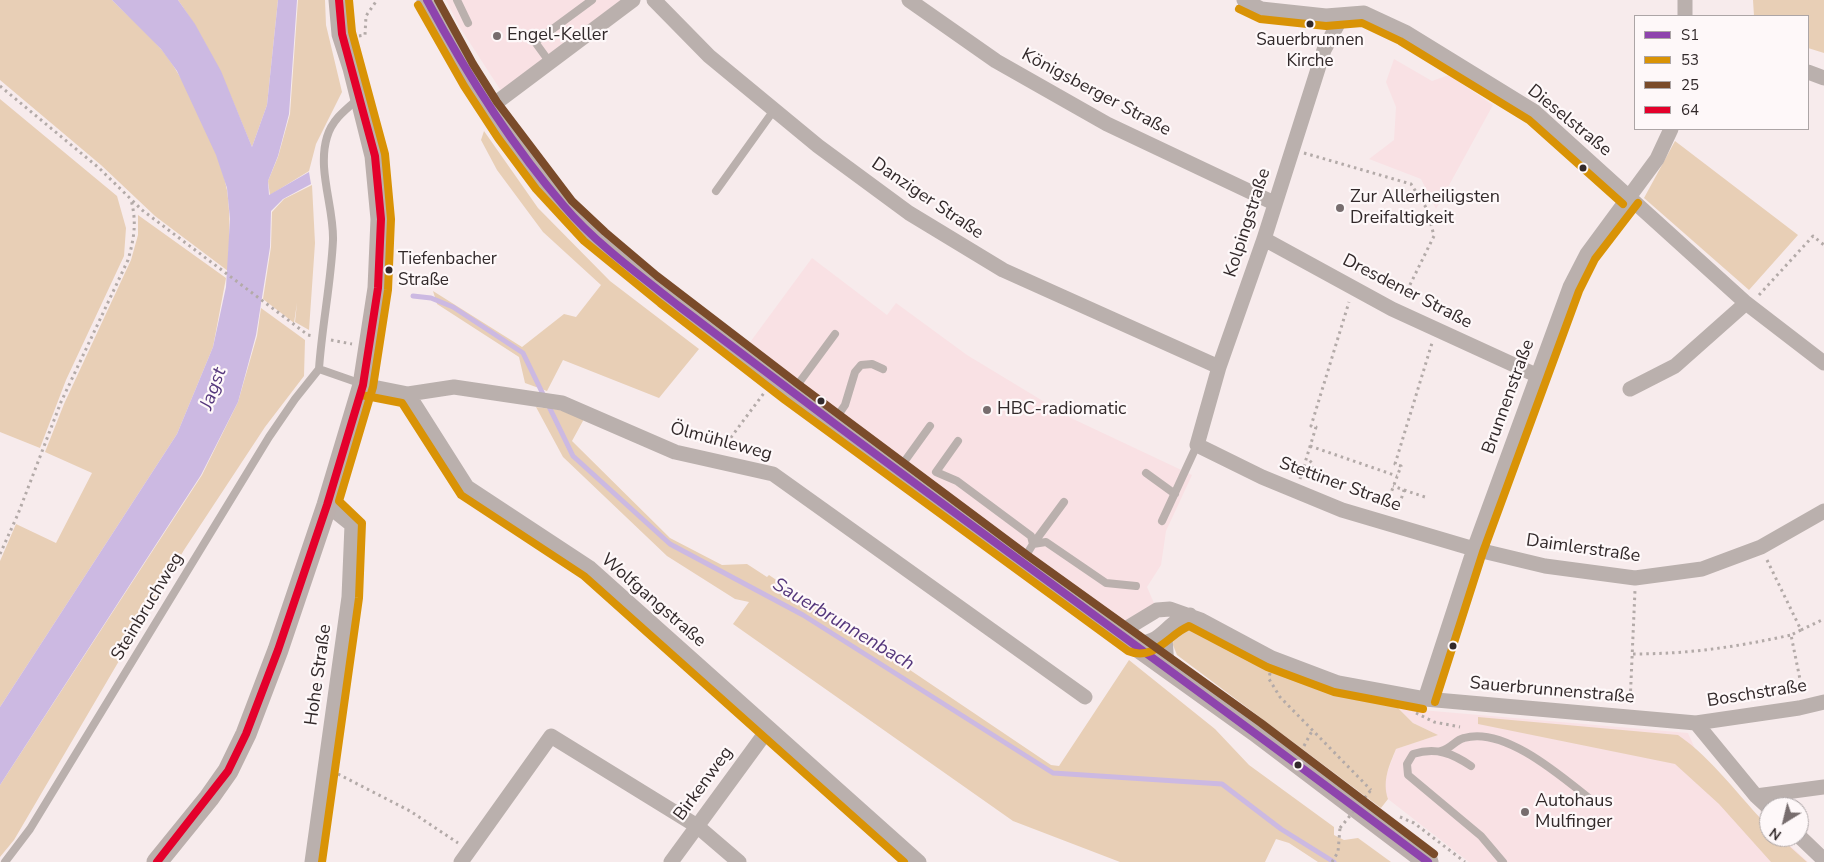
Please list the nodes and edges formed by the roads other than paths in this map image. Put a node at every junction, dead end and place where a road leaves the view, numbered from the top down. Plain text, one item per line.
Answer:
1 (339, 0) edge
2 (354, 0) edge
3 (427, 0) edge
4 (456, 0) edge
5 (593, 0) edge
6 (633, 0) edge
7 (654, 0) edge
8 (909, 0) edge
9 (1244, 0) edge
10 (1685, 0) edge
11 (1300, 6) edge
12 (1685, 15) edge
13 (1342, 16) junction
14 (468, 23) dead end
15 (551, 64) junction
16 (353, 68) junction
17 (1809, 72) edge
18 (1824, 78) edge
19 (359, 98) junction
20 (489, 108) junction
21 (774, 110) junction
22 (1672, 130) edge
23 (716, 191) dead end
24 (1630, 197) junction
25 (1274, 203) junction
26 (1264, 239) junction
27 (1746, 303) junction
28 (835, 334) dead end
29 (1824, 363) edge
30 (1219, 367) junction
31 (319, 369) junction
32 (884, 370) dead end
33 (1536, 375) junction
34 (363, 384) junction
35 (1630, 389) dead end
36 (792, 392) junction
37 (408, 394) junction
38 (833, 422) junction
39 (930, 426) dead end
40 (958, 441) dead end
41 (1198, 445) junction
42 (898, 471) junction
43 (936, 472) junction
44 (1146, 474) dead end
45 (924, 490) junction
46 (1176, 494) junction
47 (1064, 502) dead end
48 (327, 505) junction
49 (1824, 511) edge
50 (1162, 521) dead end
51 (1033, 544) junction
52 (1474, 549) junction
53 (1021, 563) junction
54 (1136, 586) dead end
55 (1190, 615) junction
56 (1168, 629) junction
57 (1126, 638) junction
58 (1167, 668) junction
59 (1085, 697) dead end
60 (1425, 699) junction
61 (1824, 702) edge
62 (1696, 723) junction
63 (768, 728) junction
64 (1441, 750) junction
65 (1471, 766) dead end
66 (1824, 787) edge
67 (1756, 796) junction
68 (1590, 799) dead end
69 (1759, 799) edge
70 (697, 826) junction
71 (1809, 845) edge
72 (465, 856) edge
73 (1824, 859) edge
74 (5, 862) edge
75 (157, 862) edge
76 (312, 862) edge
77 (671, 862) edge
78 (738, 862) edge
79 (919, 862) edge
80 (1428, 862) edge
81 (1503, 862) edge

1 - 16 main road
2 - 16 main road
3 - 20 main road
4 - 14 lane
5 - 15 lane
6 - 15 street
7 - 21 street, Danziger Straße
8 - 25 street, Königsberger Straße
9 - 11 street, Dieselstraße
10 - 12 street
11 - 13 street, Dieselstraße
13 - 24 street, Dieselstraße
13 - 25 street, Kolpingstraße
15 - 20 street
16 - 19 main road
17 - 18 street
19 - 31 lane
19 - 34 main road
20 - 36 main road
21 - 23 lane
21 - 30 street, Danziger Straße
22 - 24 street, Brunnenstraße
24 - 27 street, Dieselstraße
24 - 33 street, Brunnenstraße
25 - 26 street, Kolpingstraße
26 - 30 street, Kolpingstraße
26 - 33 street, Dresdener Straße
27 - 29 street, Dieselstraße
27 - 35 street
28 - 36 lane
30 - 41 street, Kolpingstraße
31 - 34 lane
31 - 74 lane, Steinbruchweg
32 - 38 lane
33 - 52 street, Brunnenstraße
34 - 37 street
34 - 48 main road
36 - 38 main road
37 - 59 street, Ölmühleweg
37 - 63 street, Wolfgangstraße
38 - 42 main road
39 - 42 lane
40 - 43 lane
41 - 46 lane
41 - 52 street, Stettiner Straße
42 - 45 main road
43 - 45 lane
43 - 51 lane
44 - 46 lane
45 - 53 main road
46 - 50 lane
47 - 51 lane
48 - 75 main road
48 - 76 street, Hohe Straße
49 - 52 street, Daimlerstraße
51 - 53 lane
51 - 54 lane
52 - 60 street, Brunnenstraße
53 - 57 main road
55 - 56 street
55 - 57 street, Sauerbrunnenstraße
55 - 60 street, Sauerbrunnenstraße
56 - 57 street
56 - 58 street
57 - 58 main road
58 - 80 main road
60 - 62 street, Sauerbrunnenstraße
61 - 62 street, Boschstraße
62 - 67 street
63 - 70 street, Birkenweg
63 - 79 street, Wolfgangstraße
64 - 65 lane
64 - 68 lane
64 - 81 lane
66 - 67 street
67 - 69 street
70 - 72 street
70 - 77 street, Birkenweg
70 - 78 street
71 - 73 street

